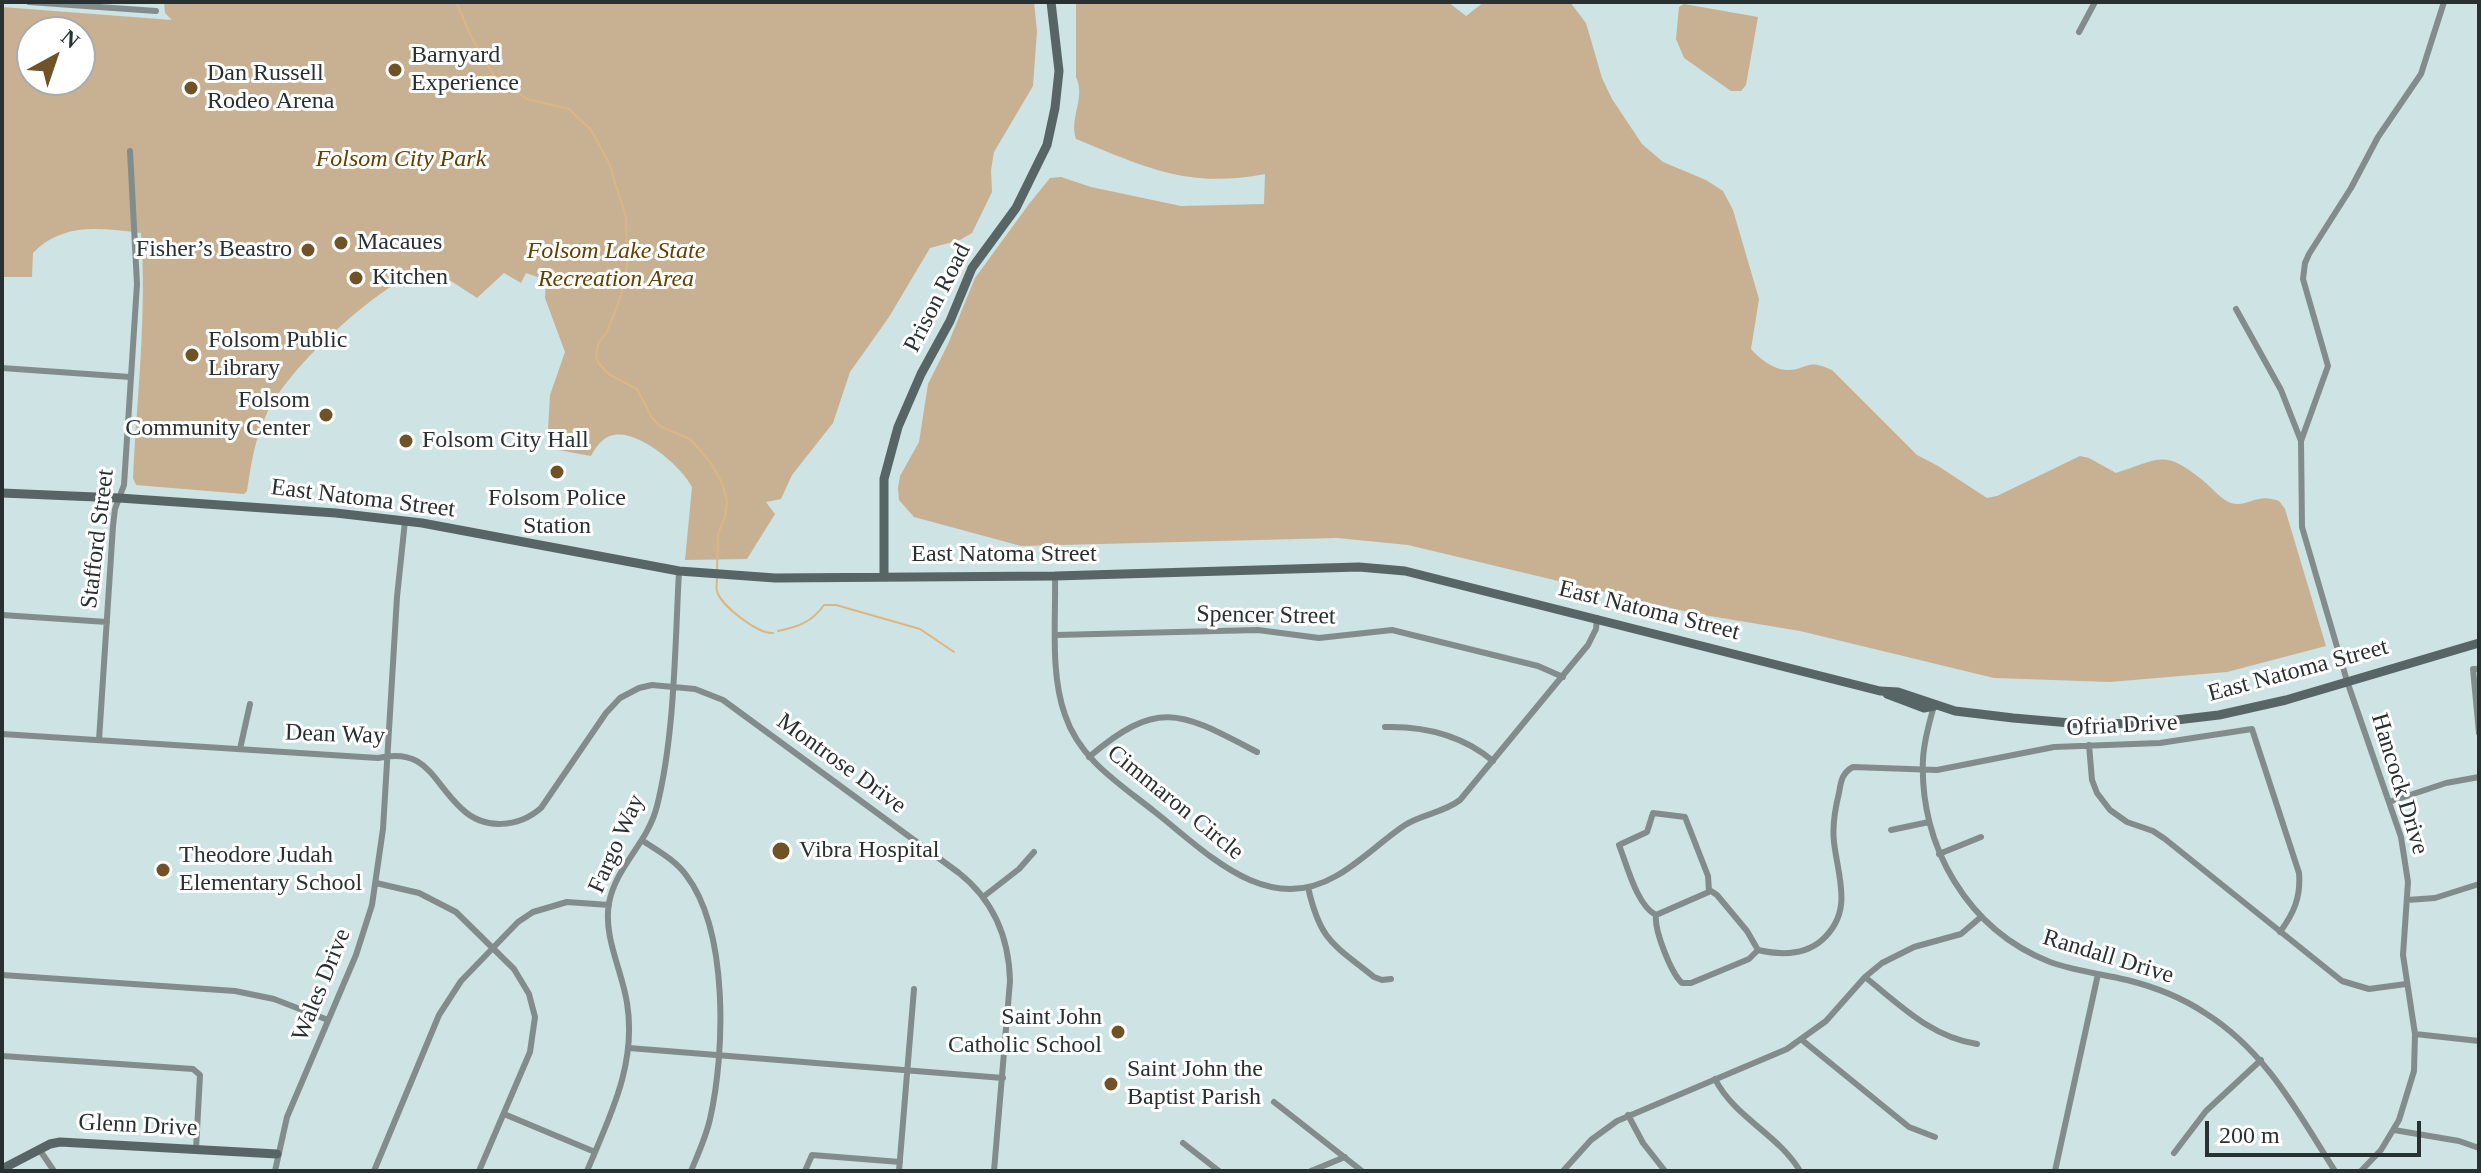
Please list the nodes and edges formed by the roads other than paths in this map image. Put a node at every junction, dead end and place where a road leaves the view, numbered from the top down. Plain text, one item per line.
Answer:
1 (29, 2) edge
2 (42, 2) edge
3 (1051, 2) edge
4 (2095, 2) edge
5 (2444, 2) edge
6 (112, 5) edge
7 (156, 11) dead end
8 (2079, 32) dead end
9 (130, 151) dead end
10 (2236, 309) dead end
11 (2, 368) edge
12 (130, 377) junction
13 (2301, 441) junction
14 (2, 493) edge
15 (119, 498) junction
16 (405, 521) junction
17 (679, 571) junction
18 (884, 576) junction
19 (1055, 576) junction
20 (2, 615) edge
21 (1597, 618) junction
22 (107, 622) junction
23 (1056, 635) junction
24 (2479, 643) edge
25 (2479, 669) edge
26 (1563, 677) junction
27 (2347, 681) junction
28 (673, 686) junction
29 (250, 704) dead end
30 (1934, 706) junction
31 (1385, 727) dead end
32 (2479, 733) edge
33 (2, 734) edge
34 (99, 740) junction
35 (2089, 745) junction
36 (240, 749) junction
37 (1257, 752) dead end
38 (388, 756) junction
39 (1089, 757) junction
40 (1493, 761) junction
41 (1923, 769) junction
42 (2479, 777) edge
43 (2389, 802) junction
44 (1929, 822) junction
45 (1891, 830) dead end
46 (1981, 837) dead end
47 (643, 841) junction
48 (1034, 852) dead end
49 (1939, 854) junction
50 (376, 883) junction
51 (2479, 884) edge
52 (1308, 887) junction
53 (1709, 891) junction
54 (983, 897) junction
55 (2407, 900) junction
56 (609, 905) junction
57 (1656, 915) junction
58 (1981, 917) junction
59 (2280, 932) junction
60 (493, 947) junction
61 (1758, 950) junction
62 (2098, 974) junction
63 (2, 975) edge
64 (1865, 977) junction
65 (1391, 979) dead end
66 (2406, 984) junction
67 (914, 989) dead end
68 (328, 1020) junction
69 (2415, 1034) junction
70 (1802, 1040) junction
71 (2479, 1041) edge
72 (1977, 1044) dead end
73 (629, 1048) junction
74 (718, 1055) junction
75 (2, 1056) edge
76 (2261, 1060) junction
77 (908, 1071) junction
78 (1003, 1078) junction
79 (1715, 1079) junction
80 (1274, 1102) dead end
81 (504, 1114) junction
82 (1628, 1115) junction
83 (2394, 1130) junction
84 (1935, 1137) dead end
85 (1183, 1143) dead end
86 (2479, 1148) edge
87 (39, 1149) junction
88 (196, 1149) junction
89 (595, 1152) junction
90 (2174, 1153) dead end
91 (277, 1154) junction
92 (1345, 1157) junction
93 (900, 1162) junction
94 (2, 1169) edge
95 (54, 1171) edge
96 (275, 1171) edge
97 (374, 1171) edge
98 (479, 1171) edge
99 (587, 1171) edge
100 (691, 1171) edge
101 (805, 1171) edge
102 (899, 1171) edge
103 (994, 1171) edge
104 (1219, 1171) edge
105 (1311, 1171) edge
106 (1362, 1171) edge
107 (1563, 1171) edge
108 (1665, 1171) edge
109 (1800, 1171) edge
110 (2055, 1171) edge
111 (2335, 1171) edge
112 (2361, 1171) edge

1 - 2 street
2 - 6 street
3 - 18 main road, Prison Road
4 - 8 street
5 - 13 street
6 - 7 street
9 - 12 street, Stafford Street
10 - 13 street
11 - 12 street
12 - 15 street, Stafford Street
13 - 27 street, Hancock Drive
14 - 15 main road, East Natoma Street
15 - 16 main road, East Natoma Street
15 - 22 street, Stafford Street
16 - 17 main road, East Natoma Street
16 - 38 street, Wales Drive
17 - 18 main road, East Natoma Street
17 - 28 street, Fargo Way
18 - 19 main road, East Natoma Street
19 - 21 main road, East Natoma Street
19 - 23 street, Cimmaron Circle
20 - 22 street
21 - 26 street, Cimmaron Circle
21 - 30 main road, East Natoma Street
22 - 34 street, Stafford Street
23 - 26 street, Spencer Street
23 - 39 street, Cimmaron Circle
24 - 27 main road, East Natoma Street
25 - 32 street
26 - 40 street, Cimmaron Circle
27 - 30 main road, East Natoma Street
27 - 43 street, Hancock Drive
28 - 38 street, Dean Way
28 - 47 street, Fargo Way
28 - 54 street, Montrose Drive
29 - 36 street
30 - 41 street, Randall Drive
31 - 40 street
33 - 34 street, Dean Way
34 - 36 street, Dean Way
35 - 41 street, Ofria Drive
35 - 59 street
35 - 59 street, Ofria Drive
36 - 38 street, Dean Way
37 - 39 street
38 - 50 street, Wales Drive
39 - 52 street, Cimmaron Circle
40 - 52 street, Cimmaron Circle
41 - 44 street, Randall Drive
41 - 61 street, Ofria Drive
42 - 43 street
43 - 55 street, Hancock Drive
44 - 45 street
44 - 49 street, Randall Drive
46 - 49 street
47 - 56 street, Fargo Way
47 - 74 street
48 - 54 street
49 - 58 street, Randall Drive
50 - 60 street
50 - 68 street, Wales Drive
51 - 55 street
52 - 65 street
53 - 57 street
53 - 57 street
53 - 61 street
54 - 78 street, Montrose Drive
55 - 66 street, Hancock Drive
56 - 60 street
56 - 73 street, Fargo Way
57 - 61 street
58 - 62 street, Randall Drive
58 - 64 street
59 - 66 street
60 - 81 street
60 - 97 street
62 - 76 street, Randall Drive
62 - 110 street
63 - 68 street
64 - 70 street
64 - 72 street
66 - 69 street, Hancock Drive
67 - 77 street
68 - 91 street, Wales Drive
69 - 71 street
69 - 83 street, Hancock Drive
70 - 79 street
70 - 84 street
73 - 74 street
73 - 89 street, Fargo Way
74 - 77 street
74 - 100 street
75 - 88 street
76 - 90 street
76 - 111 street, Randall Drive
77 - 78 street
77 - 93 street
78 - 103 street, Montrose Drive
79 - 82 street
79 - 109 street
80 - 92 street
81 - 89 street
81 - 98 street
82 - 107 street
82 - 108 street
83 - 86 street
83 - 112 street, Hancock Drive
85 - 104 street
87 - 88 main road, Glenn Drive
87 - 94 main road, Glenn Drive
87 - 95 street
88 - 91 main road, Glenn Drive
89 - 99 street, Fargo Way
91 - 96 street, Wales Drive
92 - 105 street
92 - 106 street
93 - 101 street
93 - 102 street

